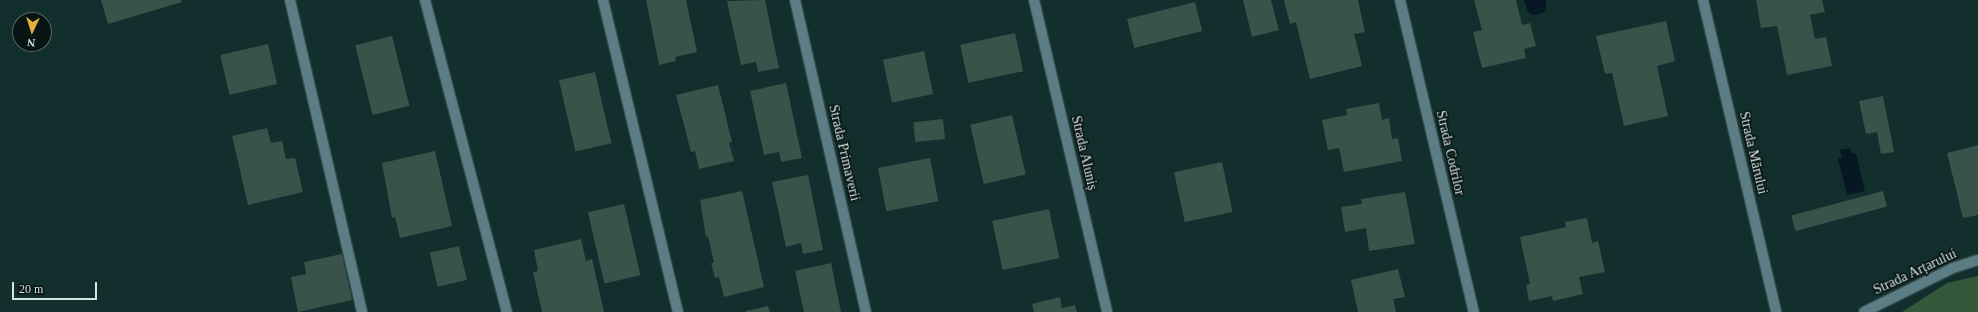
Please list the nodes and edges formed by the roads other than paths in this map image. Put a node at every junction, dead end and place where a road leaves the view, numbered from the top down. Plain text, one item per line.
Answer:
1 (290, 0) edge
2 (425, 0) edge
3 (603, 0) edge
4 (795, 0) edge
5 (1034, 0) edge
6 (1400, 0) edge
7 (1703, 0) edge
8 (1978, 260) edge
9 (362, 312) edge
10 (506, 312) edge
11 (678, 312) edge
12 (866, 312) edge
13 (1107, 312) edge
14 (1474, 312) edge
15 (1776, 312) edge
16 (1864, 312) edge

1 - 9 street
2 - 10 street
3 - 11 street
4 - 12 street, Strada Primaverii
5 - 13 street, Strada Aluniș
6 - 14 street, Strada Codrilor
7 - 15 street, Strada Mărului
8 - 16 street, Strada Arțarului

